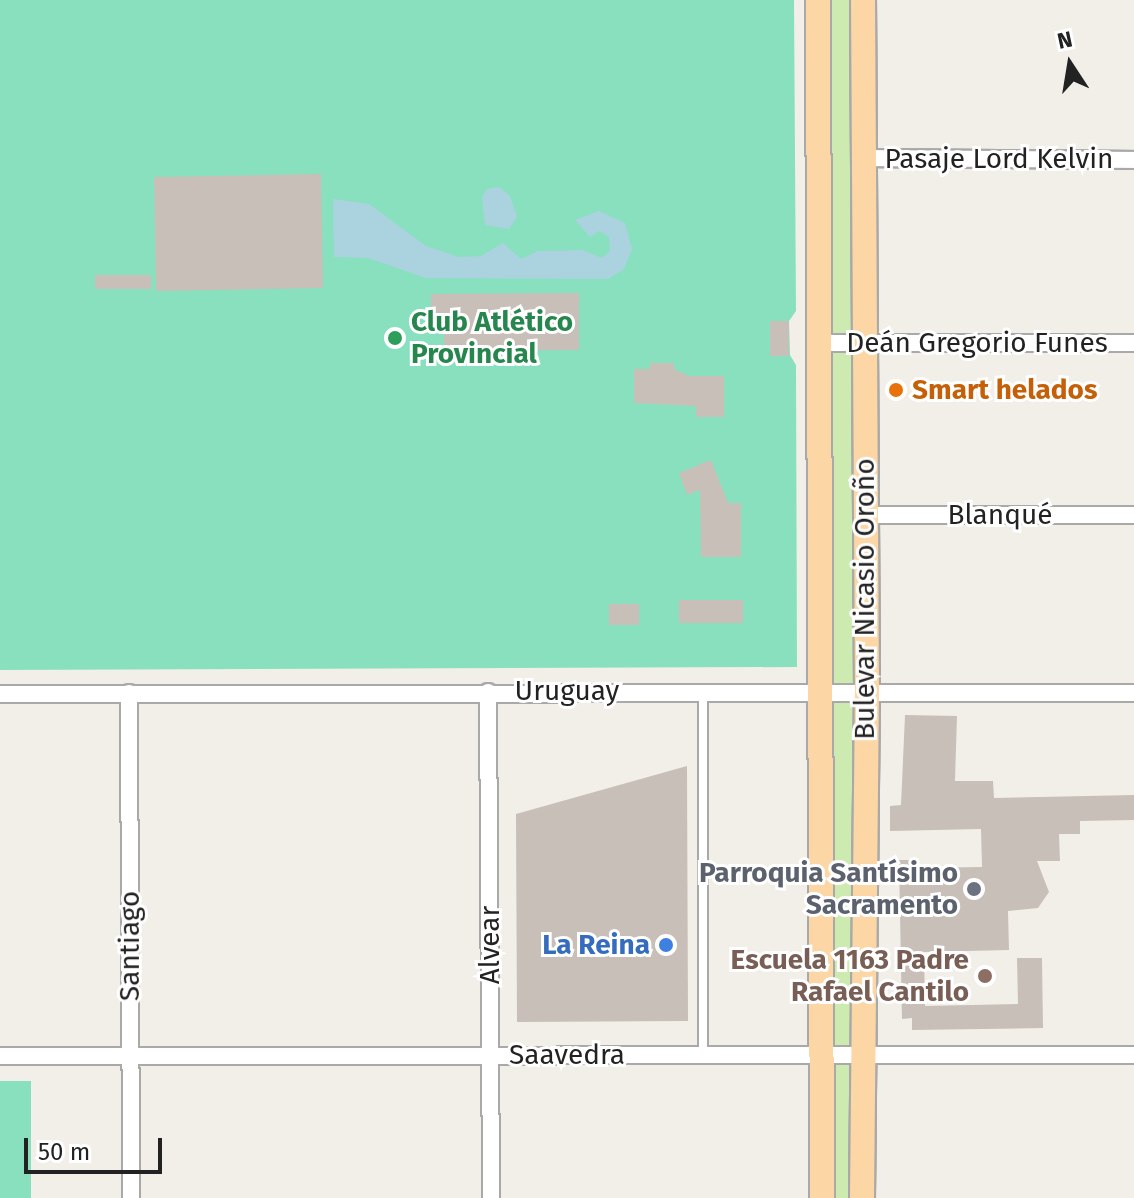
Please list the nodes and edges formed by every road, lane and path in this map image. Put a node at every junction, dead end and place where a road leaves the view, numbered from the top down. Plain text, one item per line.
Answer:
1 (818, 0) edge
2 (863, 0) edge
3 (864, 158) junction
4 (1134, 160) edge
5 (819, 343) junction
6 (864, 343) junction
7 (1134, 343) edge
8 (865, 515) junction
9 (1134, 515) edge
10 (821, 690) junction
11 (867, 690) junction
12 (703, 691) junction
13 (488, 692) junction
14 (129, 693) junction
15 (1134, 693) edge
16 (0, 694) edge
17 (490, 1055) junction
18 (703, 1055) junction
19 (822, 1055) junction
20 (862, 1055) junction
21 (1134, 1055) edge
22 (0, 1056) edge
23 (131, 1056) junction
24 (131, 1198) edge
25 (491, 1198) edge
26 (822, 1198) edge
27 (862, 1198) edge

1 - 5 main road, Bulevar Nicasio Oroño
2 - 3 main road, Bulevar Nicasio Oroño
3 - 4 street, Pasaje Lord Kelvin
3 - 6 main road, Bulevar Nicasio Oroño
5 - 6 street, Deán Gregorio Funes
5 - 10 main road, Bulevar Nicasio Oroño
6 - 7 street, Deán Gregorio Funes
6 - 8 main road, Bulevar Nicasio Oroño
8 - 9 street, Blanqué
8 - 11 main road, Bulevar Nicasio Oroño
10 - 11 street, Uruguay
10 - 12 street, Uruguay
10 - 19 main road, Bulevar Nicasio Oroño
11 - 15 street, Uruguay
11 - 20 main road, Bulevar Nicasio Oroño
12 - 13 street, Uruguay
12 - 18 lane
13 - 14 street, Uruguay
13 - 17 street, Alvear
14 - 16 street, Uruguay
14 - 23 street, Santiago
17 - 18 street, Saavedra
17 - 23 street, Saavedra
17 - 25 street, Alvear
18 - 19 street, Saavedra
19 - 20 street, Saavedra
19 - 26 main road, Bulevar Nicasio Oroño
20 - 21 street, Saavedra
20 - 27 main road, Bulevar Nicasio Oroño
22 - 23 street, Saavedra
23 - 24 street, Santiago

